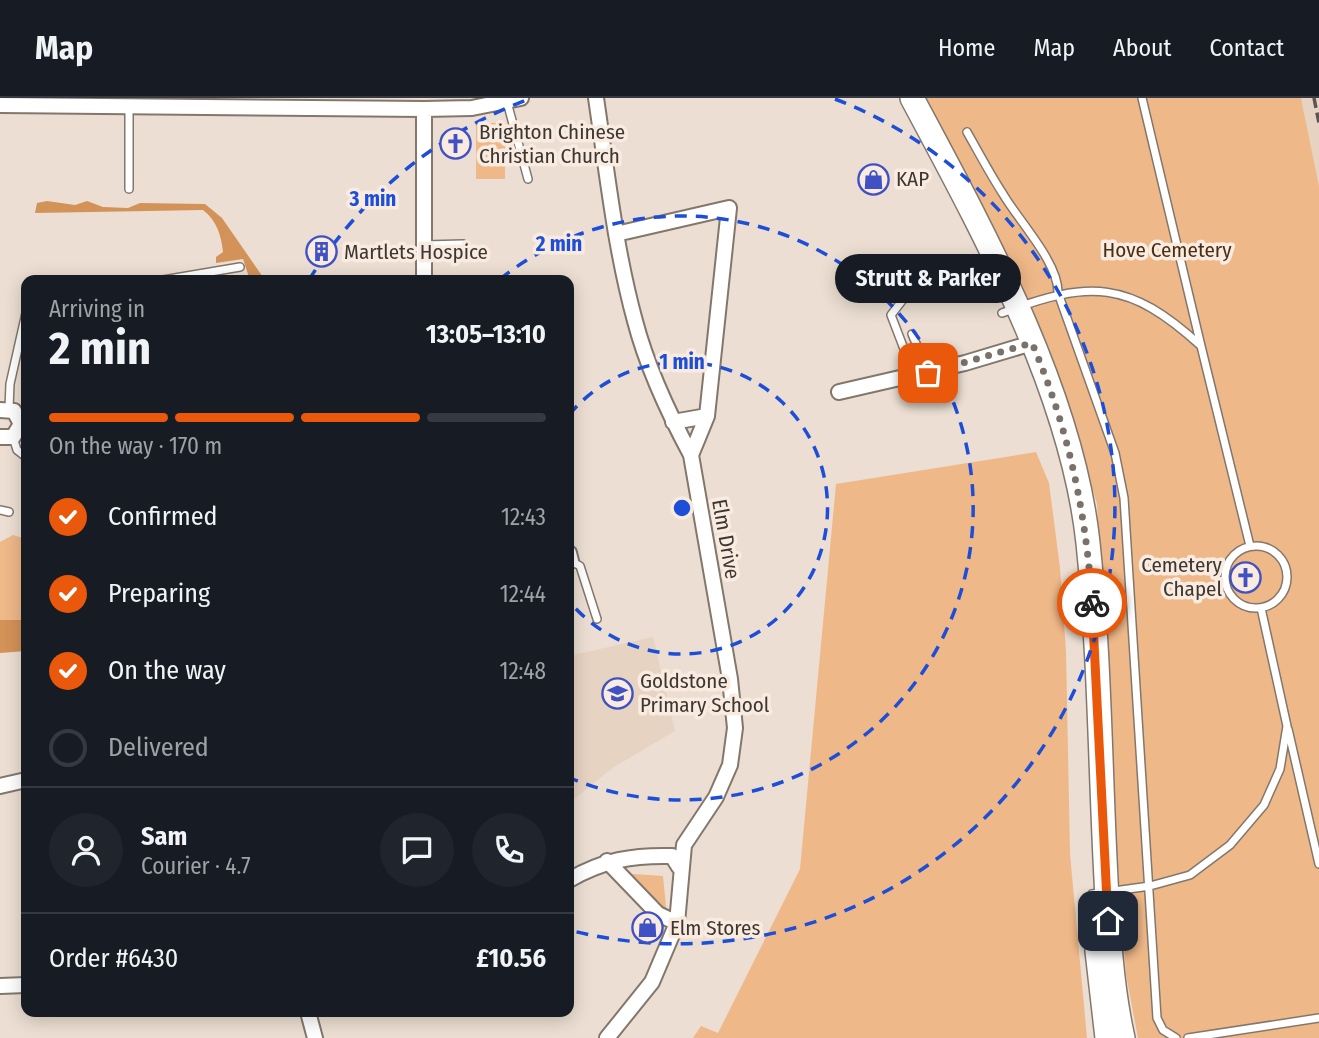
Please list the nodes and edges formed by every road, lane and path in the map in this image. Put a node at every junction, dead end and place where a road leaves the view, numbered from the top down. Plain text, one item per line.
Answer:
1 (596, 98) edge
2 (897, 98) edge
3 (912, 98) edge
4 (1142, 98) edge
5 (514, 100) edge
6 (424, 104) edge
7 (0, 105) edge
8 (129, 108) junction
9 (967, 132) dead end
10 (528, 179) dead end
11 (129, 189) dead end
12 (616, 233) junction
13 (463, 244) dead end
14 (424, 245) junction
15 (240, 267) dead end
16 (903, 273) dead end
17 (193, 275) edge
18 (424, 275) edge
19 (1058, 293) junction
20 (1009, 311) junction
21 (912, 334) dead end
22 (21, 335) edge
23 (1025, 346) junction
24 (1201, 346) junction
25 (921, 374) junction
26 (839, 392) dead end
27 (14, 414) edge
28 (707, 416) junction
29 (673, 422) junction
30 (6, 437) edge
31 (21, 453) edge
32 (691, 455) junction
33 (1250, 546) junction
34 (574, 562) edge
35 (1261, 608) junction
36 (597, 619) dead end
37 (1287, 726) junction
38 (21, 781) edge
39 (0, 786) edge
40 (607, 861) junction
41 (1319, 864) edge
42 (679, 867) junction
43 (574, 878) edge
44 (1150, 886) junction
45 (1099, 894) junction
46 (677, 923) junction
47 (21, 985) edge
48 (0, 986) edge
49 (309, 1017) edge
50 (1319, 1018) edge
51 (315, 1038) edge
52 (607, 1038) edge
53 (1107, 1038) edge
54 (1123, 1038) edge
55 (1176, 1038) edge
56 (1188, 1038) edge

1 - 12 street, Elm Drive
2 - 20 main road
3 - 20 main road
4 - 24 lane
5 - 6 street
5 - 10 lane
6 - 8 street
6 - 14 street
7 - 8 street
8 - 11 lane
9 - 19 lane
12 - 28 street
12 - 29 street, Elm Drive
13 - 14 lane
14 - 18 street
15 - 17 lane
16 - 25 lane
19 - 20 lane
19 - 24 lane
19 - 44 lane
20 - 23 main road
21 - 25 lane
22 - 27 lane
23 - 25 street
23 - 45 main road
24 - 33 lane
25 - 26 street
27 - 30 street
28 - 29 street
28 - 32 street
29 - 32 street, Elm Drive
30 - 31 lane
32 - 42 street, Elm Drive
33 - 35 lane
33 - 35 lane
34 - 36 lane
35 - 37 lane
37 - 41 lane
37 - 44 lane
38 - 39 street
40 - 42 street
40 - 43 street
40 - 46 street
42 - 46 street, Elm Drive
44 - 45 lane
44 - 55 lane
45 - 53 main road
45 - 54 main road
46 - 52 street
47 - 48 street
49 - 51 street
50 - 56 lane

